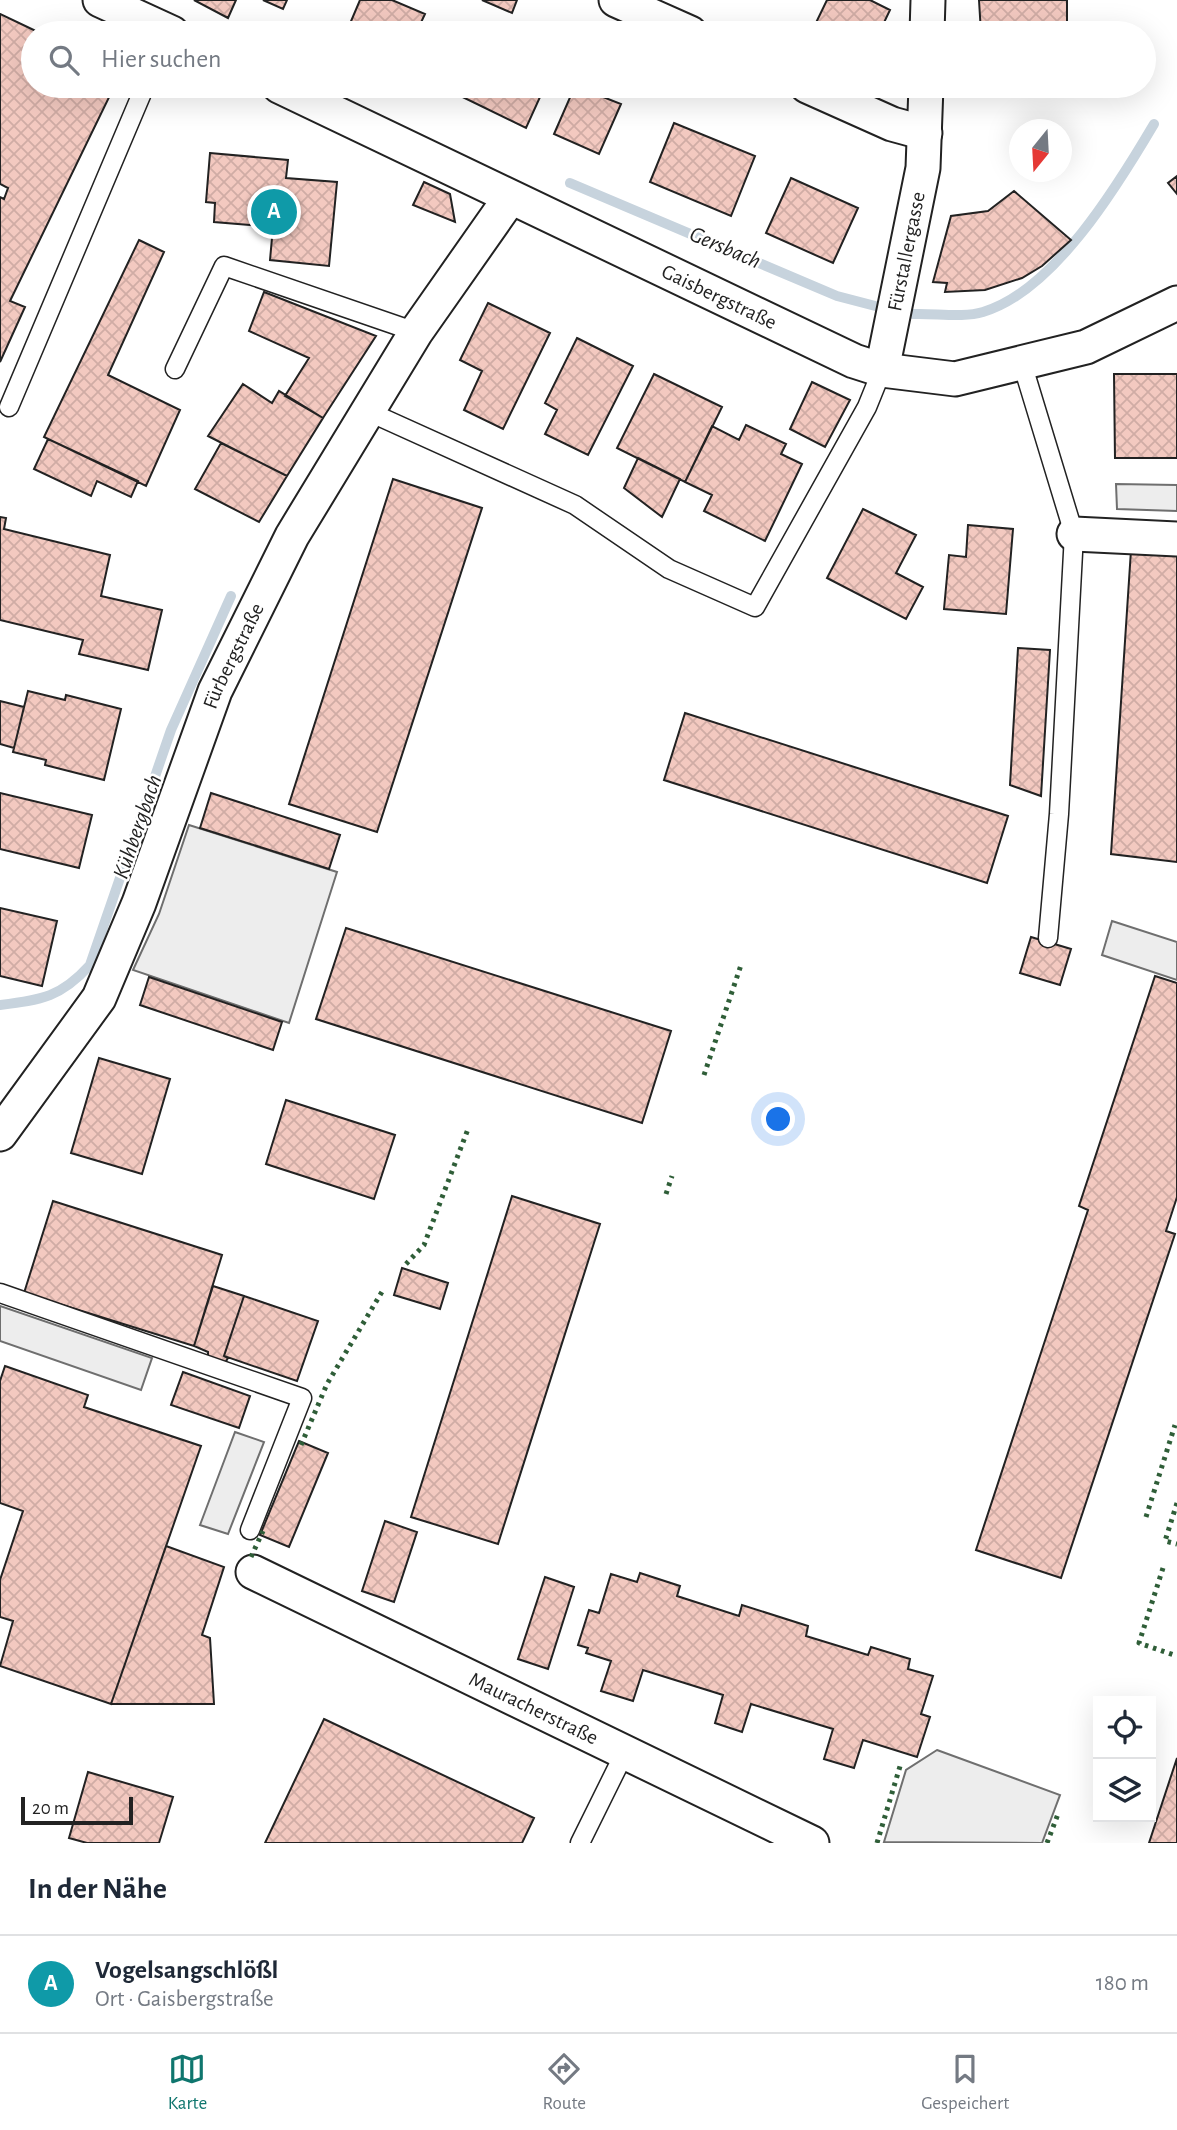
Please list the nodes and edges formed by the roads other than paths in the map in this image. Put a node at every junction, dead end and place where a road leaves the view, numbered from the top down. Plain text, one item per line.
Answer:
1 (100, 0) edge
2 (616, 0) edge
3 (928, 0) edge
4 (144, 21) edge
5 (663, 21) edge
6 (927, 21) edge
7 (140, 98) edge
8 (304, 98) edge
9 (834, 98) edge
10 (926, 98) edge
11 (925, 133) junction
12 (510, 198) junction
13 (1177, 303) edge
14 (416, 332) junction
15 (1022, 363) junction
16 (175, 369) dead end
17 (882, 370) junction
18 (9, 407) dead end
19 (367, 411) junction
20 (1074, 534) junction
21 (1177, 539) edge
22 (1048, 938) dead end
23 (0, 1134) edge
24 (0, 1293) edge
25 (250, 1530) dead end
26 (253, 1572) dead end
27 (625, 1752) junction
28 (580, 1843) edge
29 (812, 1843) edge

1 - 4 street
2 - 5 street
3 - 6 street
7 - 18 lane
8 - 12 street, Gaisbergstraße
9 - 11 street
10 - 11 street, Fürstallergasse
11 - 17 street, Fürstallergasse
12 - 14 street, Fürbergstraße
12 - 17 street, Gaisbergstraße
13 - 15 street, Gaisbergstraße
14 - 16 lane
14 - 19 street, Fürbergstraße
15 - 17 street, Gaisbergstraße
15 - 20 lane
17 - 19 lane
19 - 23 street, Fürbergstraße
20 - 21 street
20 - 22 lane
24 - 25 lane
26 - 27 street, Mauracherstraße
27 - 28 lane
27 - 29 street, Mauracherstraße

